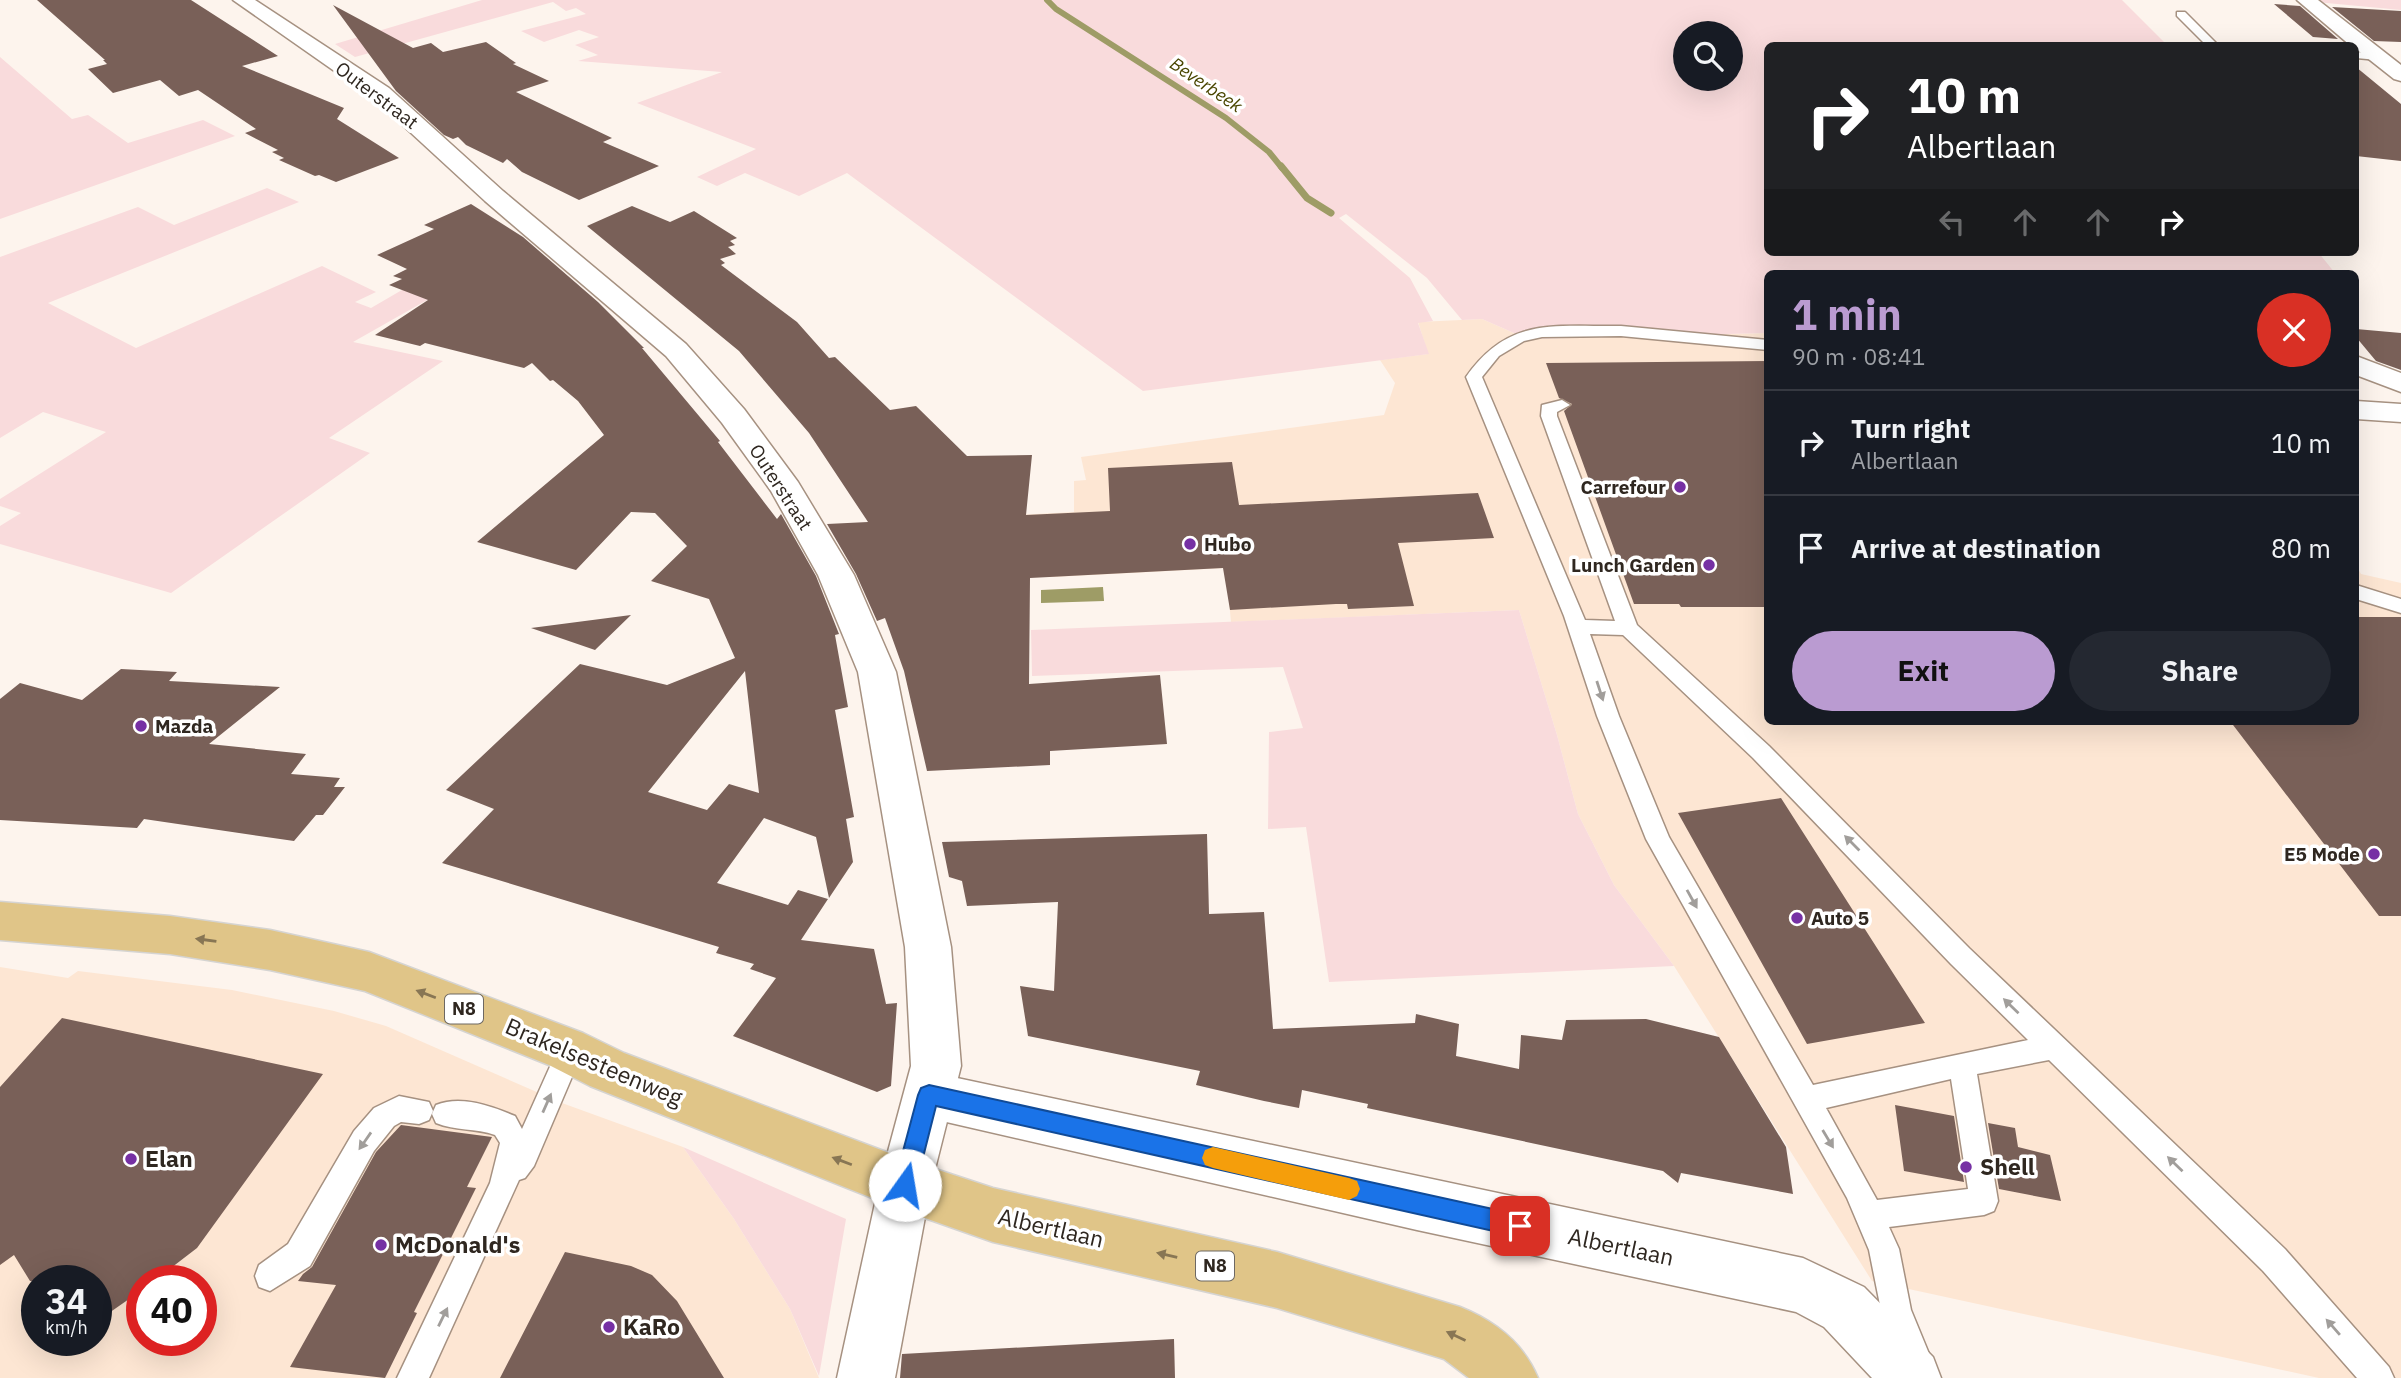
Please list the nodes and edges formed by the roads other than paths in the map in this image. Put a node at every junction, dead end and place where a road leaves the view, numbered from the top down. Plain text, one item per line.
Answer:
1 (242, 0) edge
2 (2306, 0) edge
3 (2181, 13) dead end
4 (2210, 42) edge
5 (2359, 55) edge
6 (2378, 57) junction
7 (2401, 75) edge
8 (1764, 345) edge
9 (2359, 366) edge
10 (2401, 383) edge
11 (1562, 405) dead end
12 (2359, 410) edge
13 (2401, 413) edge
14 (2359, 594) edge
15 (2401, 606) edge
16 (1578, 627) junction
17 (1628, 628) junction
18 (0, 921) edge
19 (2054, 1047) junction
20 (570, 1051) junction
21 (1962, 1063) junction
22 (929, 1095) junction
23 (1805, 1100) junction
24 (504, 1185) junction
25 (905, 1185) junction
26 (1870, 1214) junction
27 (270, 1276) dead end
28 (413, 1378) edge
29 (866, 1378) edge
30 (1509, 1378) edge
31 (1912, 1378) edge
32 (1923, 1378) edge
33 (2378, 1378) edge

1 - 22 street, Outerstraat
2 - 6 street
3 - 4 lane
5 - 6 lane
6 - 7 street
8 - 16 lane
9 - 10 street
11 - 17 lane
12 - 13 street
14 - 15 lane
16 - 17 lane
16 -> 23 lane
19 -> 17 lane
20 -> 18 main road, Brakelsesteenweg / N8
19 - 21 lane
33 -> 19 lane
24 -> 20 lane
25 -> 20 main road, Brakelsesteenweg / N8
21 - 23 lane
21 - 26 lane
22 - 25 street, Outerstraat
22 - 31 street, Albertlaan
23 -> 26 lane
24 -> 27 lane
28 -> 24 lane
25 - 29 street
30 -> 25 main road, Albertlaan / N8
26 - 32 lane

